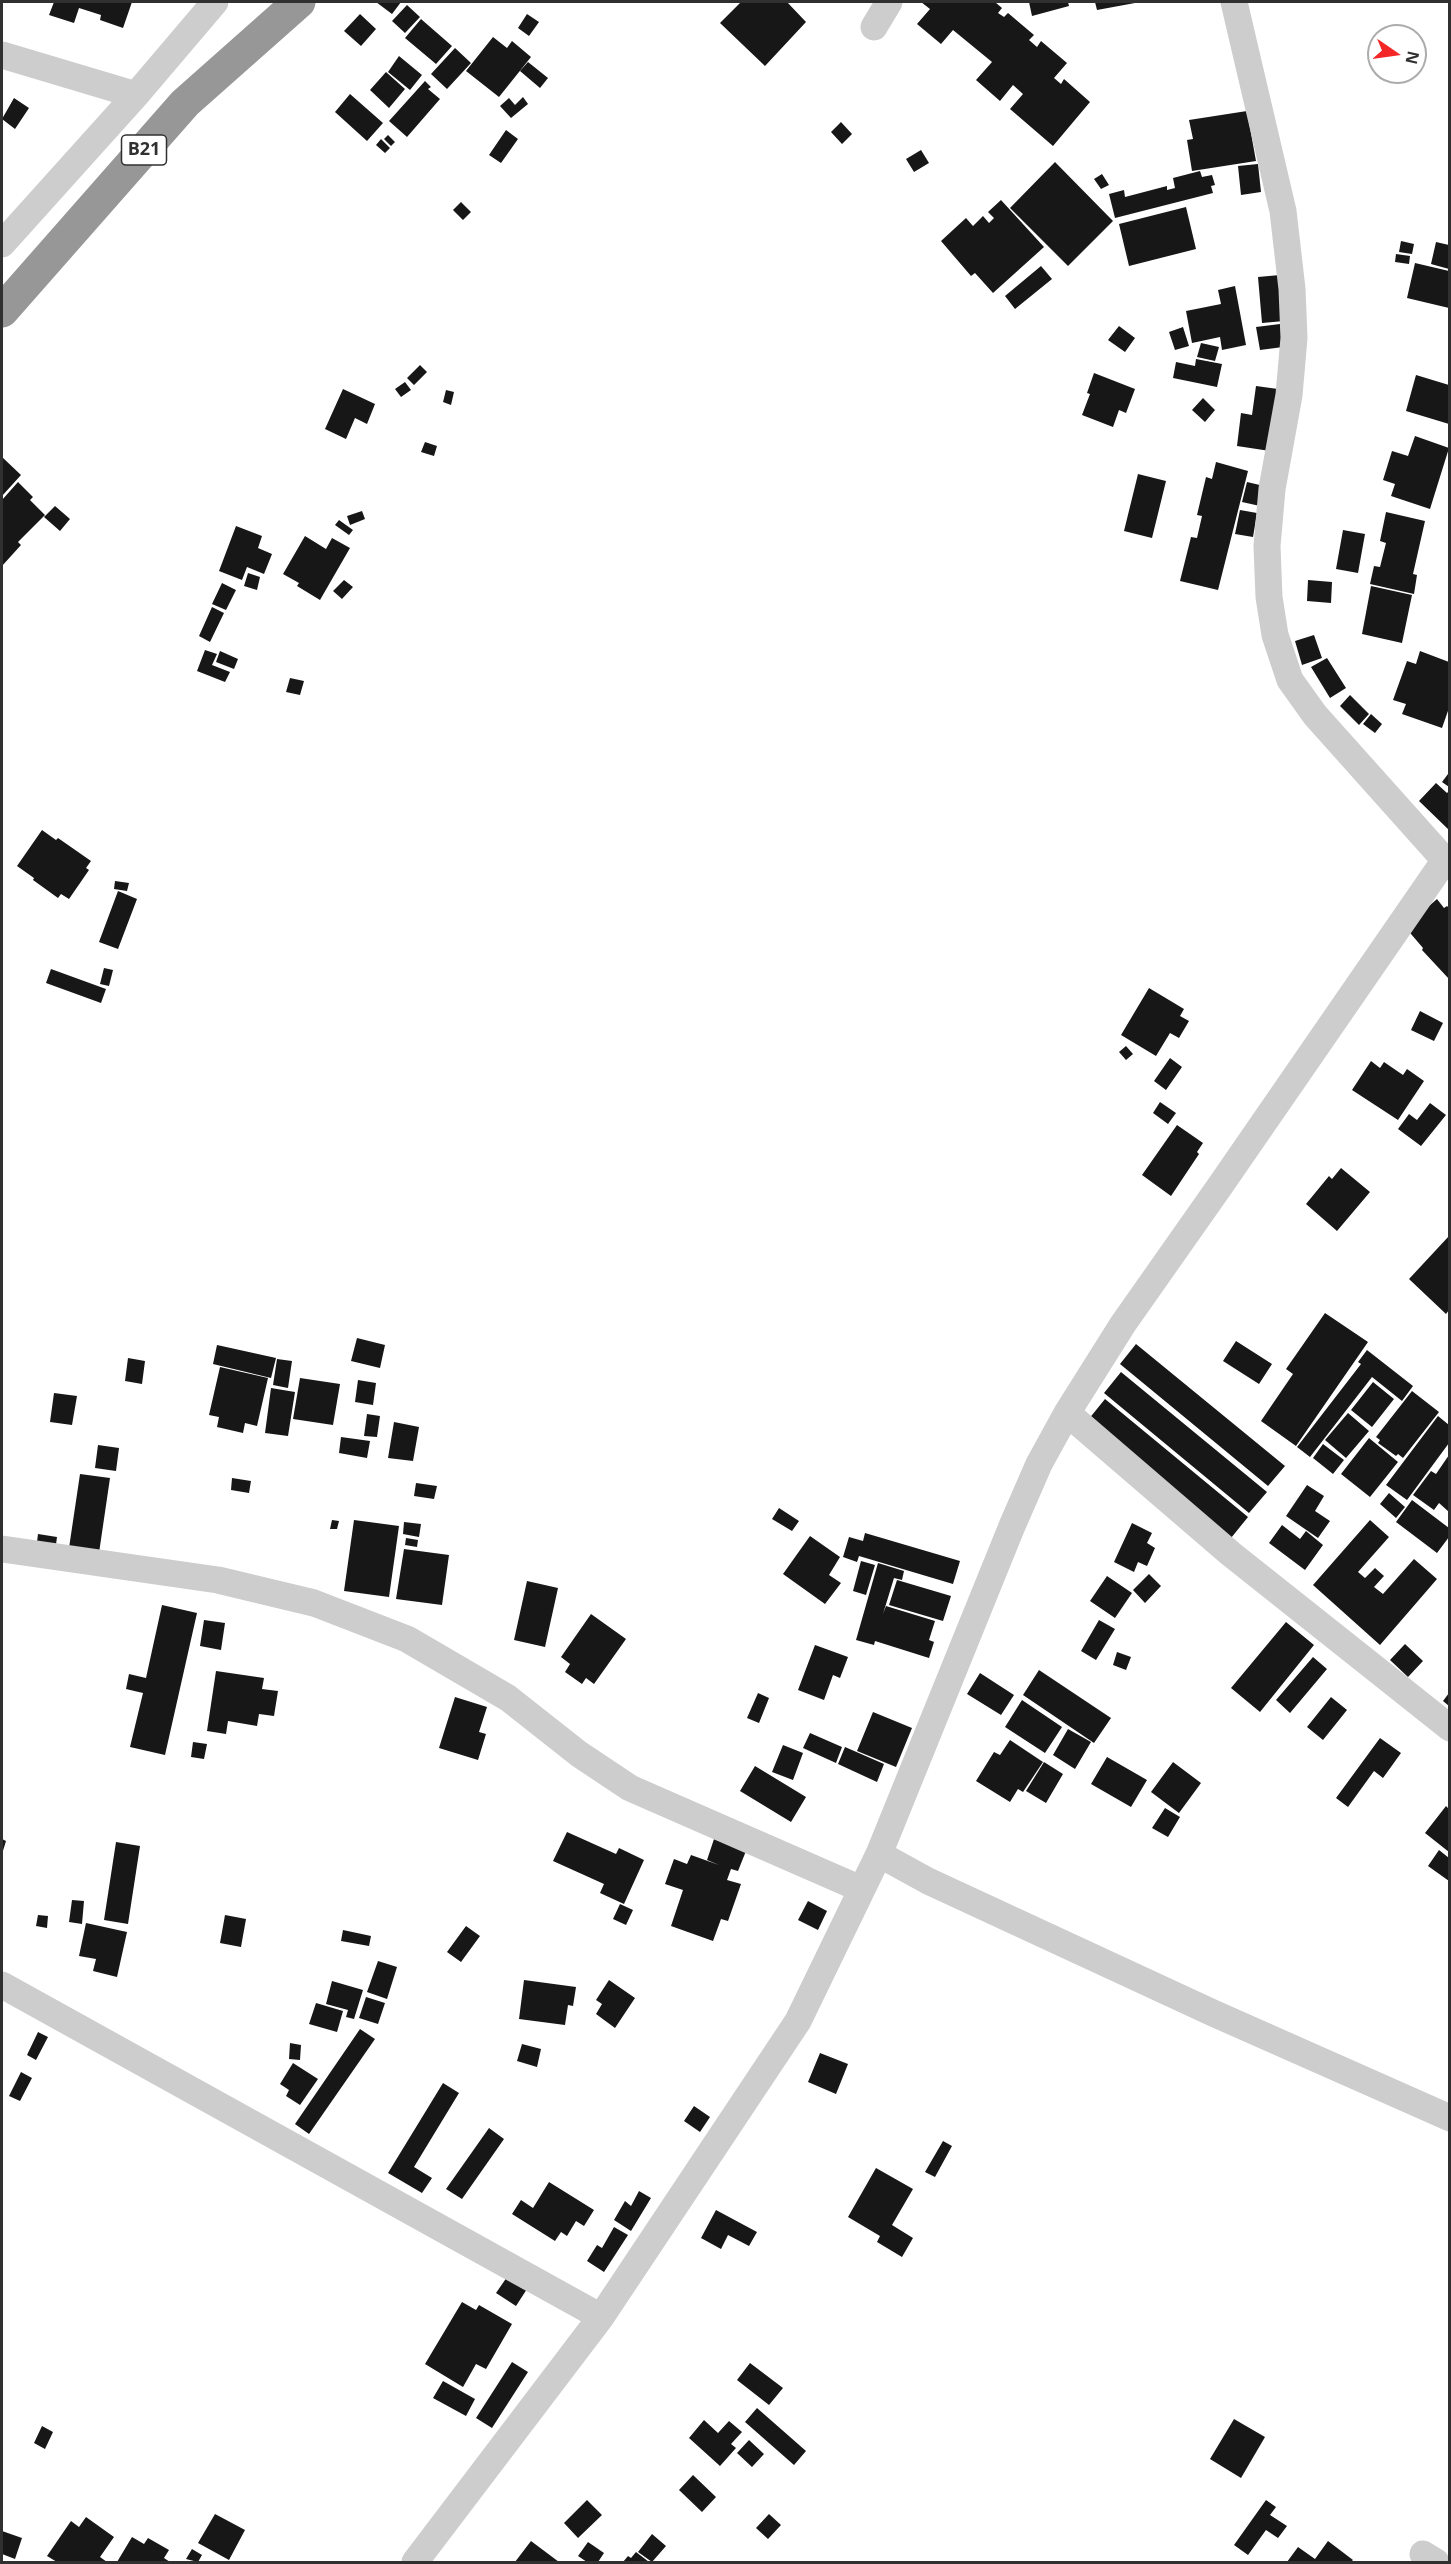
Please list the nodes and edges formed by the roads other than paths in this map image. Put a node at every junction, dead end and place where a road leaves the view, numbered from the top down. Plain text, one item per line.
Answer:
1 (215, 2) edge
2 (299, 2) edge
3 (889, 2) edge
4 (1234, 2) edge
5 (874, 27) dead end
6 (2, 55) edge
7 (136, 95) junction
8 (2, 244) edge
9 (2, 311) edge
10 (1447, 863) edge
11 (1067, 1413) junction
12 (2, 1548) edge
13 (1449, 1728) edge
14 (879, 1854) junction
15 (861, 1889) junction
16 (2, 1985) edge
17 (1449, 2118) edge
18 (600, 2317) junction
19 (415, 2562) edge

1 - 7 street
2 - 9 highway, B21
3 - 5 street
4 - 10 street
6 - 7 street
7 - 8 street
10 - 11 street
11 - 13 street
11 - 14 street
12 - 15 street
14 - 15 street
14 - 17 street
15 - 18 street
16 - 18 street
18 - 19 street

